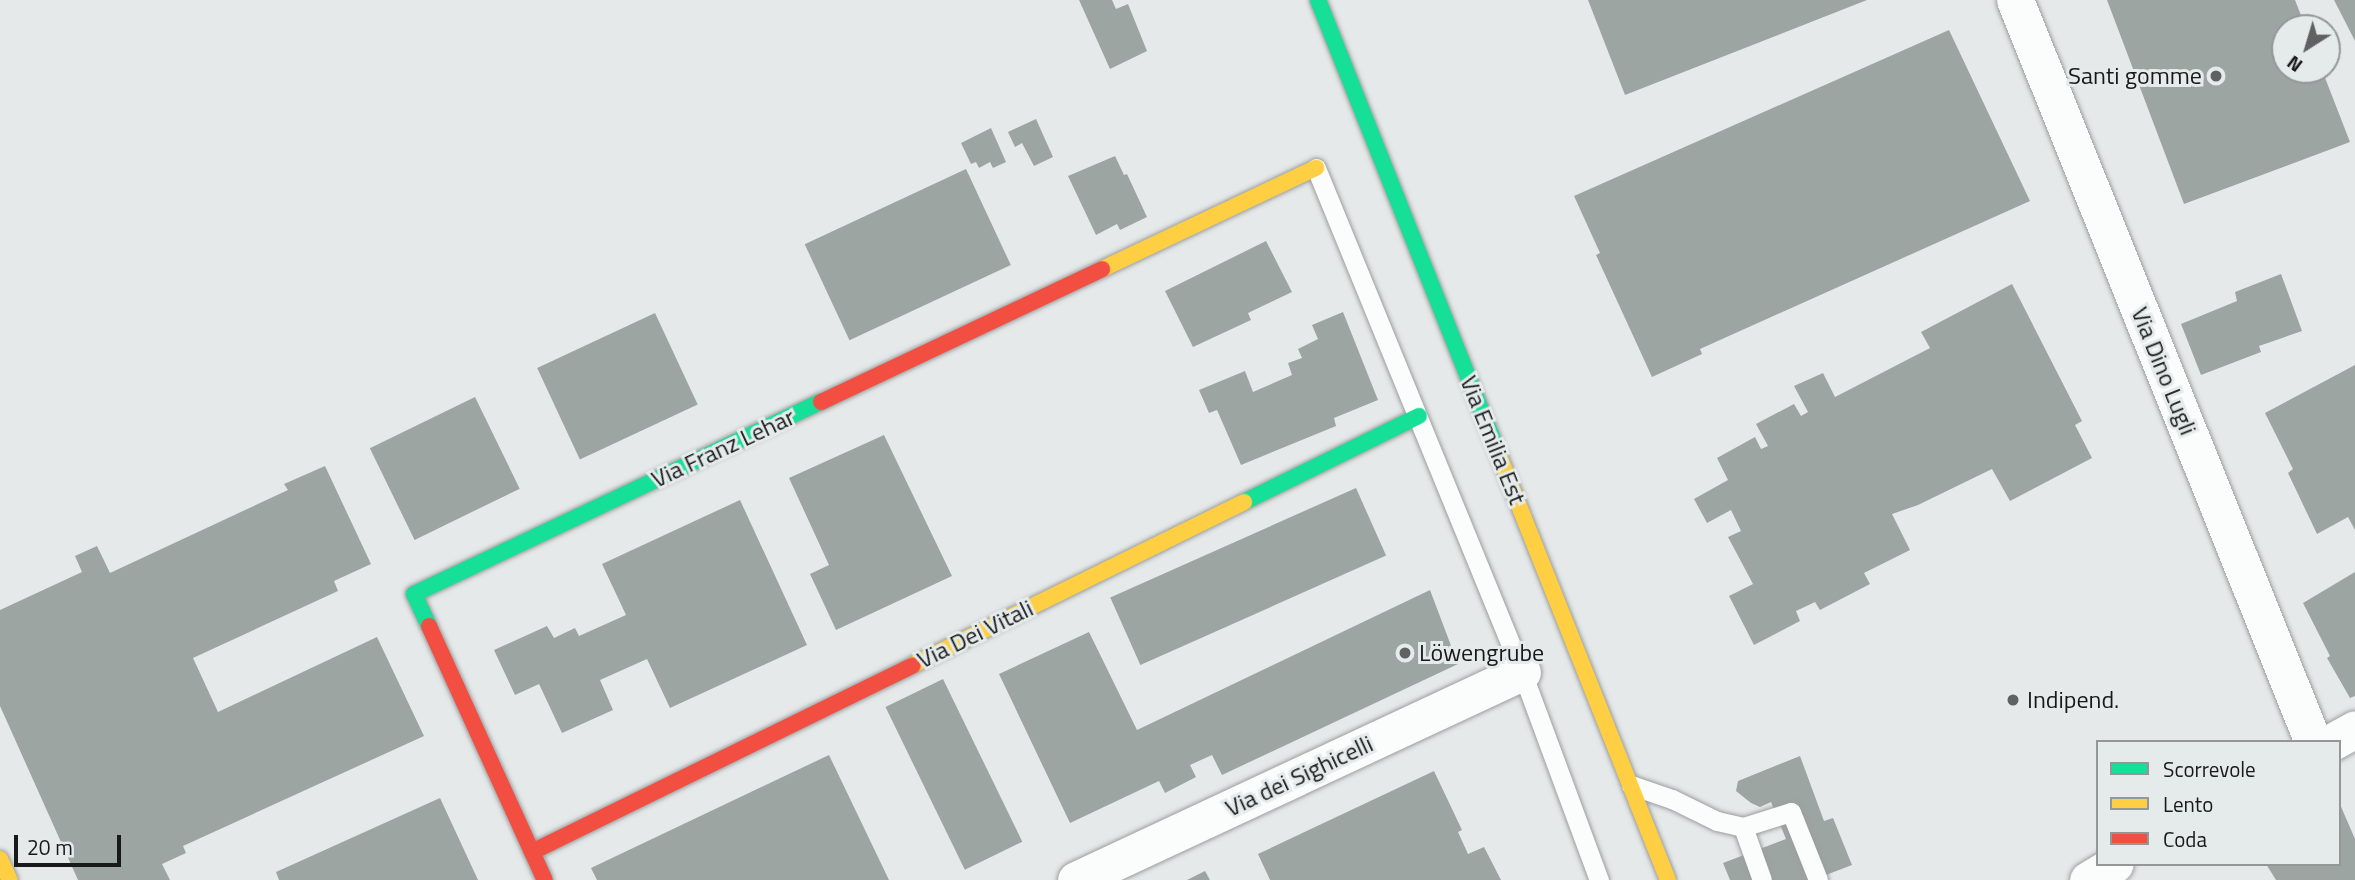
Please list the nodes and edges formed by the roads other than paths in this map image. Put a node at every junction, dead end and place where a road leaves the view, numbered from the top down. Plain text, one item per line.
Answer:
1 (1318, 0) edge
2 (2015, 0) edge
3 (1316, 168) joint
4 (1419, 416) junction
5 (1522, 672) junction
6 (2355, 729) edge
7 (2312, 740) edge
8 (2336, 740) edge
9 (1630, 785) junction
10 (1743, 827) junction
11 (531, 852) junction
12 (0, 859) edge
13 (2112, 866) edge
14 (10, 880) edge
15 (545, 880) edge
16 (1076, 880) edge
17 (1599, 880) edge
18 (1668, 880) edge
19 (1762, 880) edge
20 (1818, 880) edge
21 (2088, 880) edge

1 - 9 street, Via Emilia Est
2 - 7 street, Via Dino Lugli
3 - 4 lane
3 - 11 street, Via Franz Lehar
4 - 5 lane
4 - 11 street, Via Dei Vitali
5 - 16 street, Via dei Sighicelli
5 - 17 lane
6 - 8 street
9 - 10 lane
9 - 18 street, Via Emilia Est
10 - 19 lane
10 - 20 lane
11 - 15 street, Via Franz Lehar
12 - 14 street
13 - 21 street

